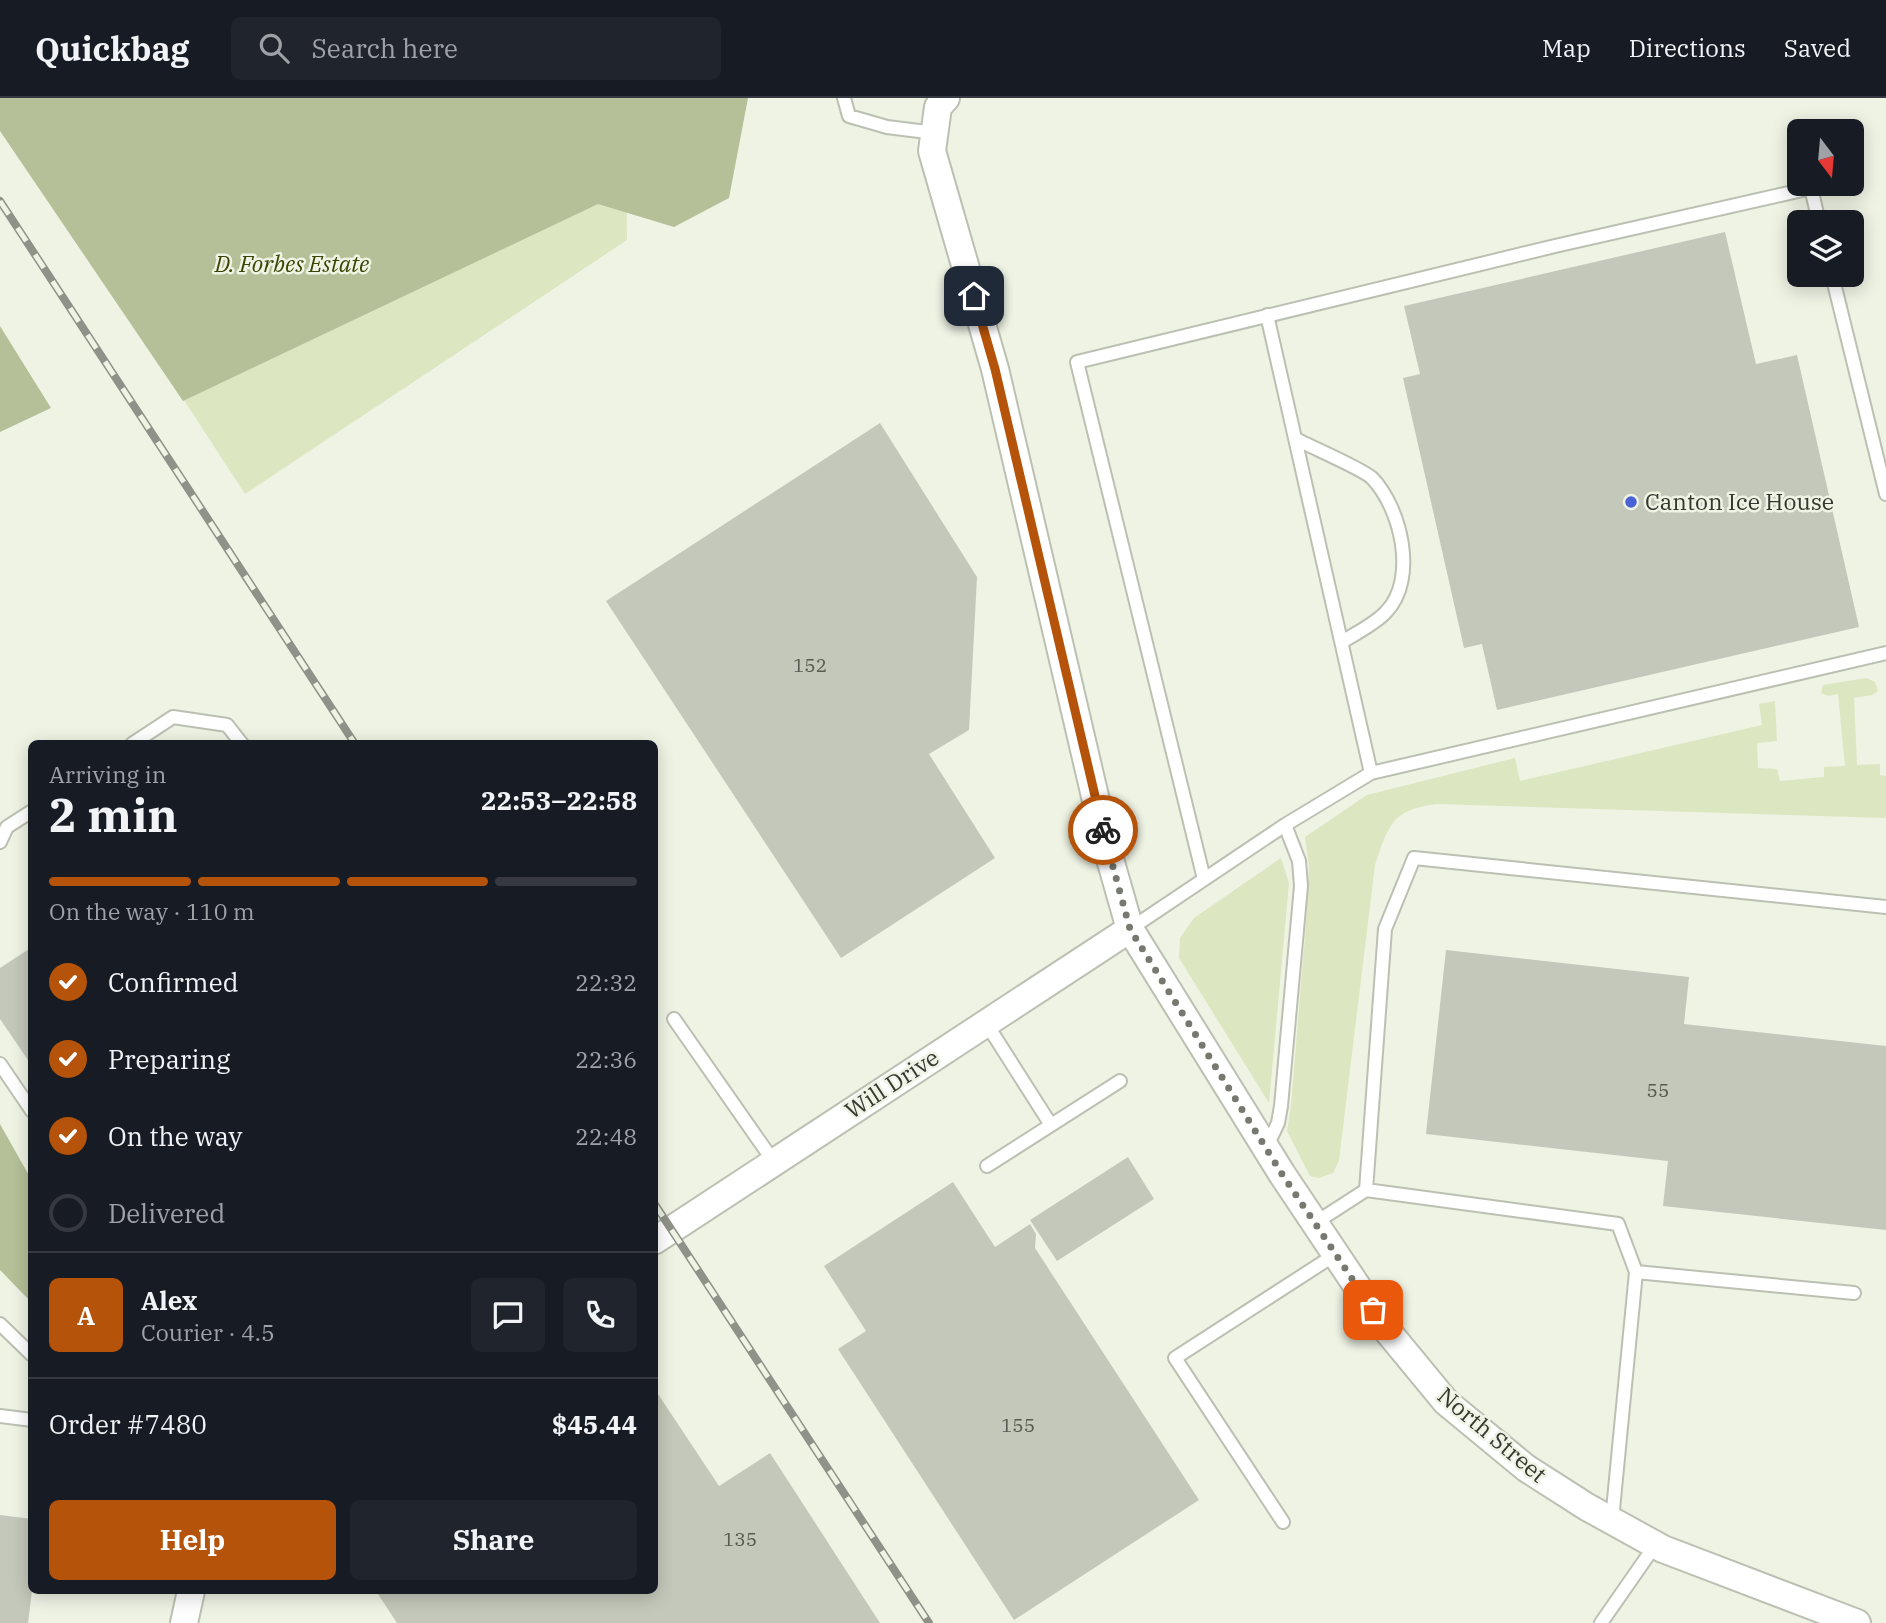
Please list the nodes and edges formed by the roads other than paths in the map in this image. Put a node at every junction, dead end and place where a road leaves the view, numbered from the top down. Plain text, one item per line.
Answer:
1 (844, 98) edge
2 (938, 109) edge
3 (1816, 210) edge
4 (1835, 287) edge
5 (1267, 315) junction
6 (1296, 439) junction
7 (1886, 495) edge
8 (1342, 642) junction
9 (1886, 653) edge
10 (138, 740) edge
11 (239, 740) edge
12 (1371, 773) junction
13 (28, 814) edge
14 (1285, 825) junction
15 (0, 842) edge
16 (1204, 879) junction
17 (1886, 907) edge
18 (1130, 929) junction
19 (674, 1019) dead end
20 (986, 1023) junction
21 (0, 1064) edge
22 (1120, 1081) dead end
23 (28, 1105) edge
24 (1051, 1125) junction
25 (1266, 1148) junction
26 (774, 1162) junction
27 (988, 1166) dead end
28 (1366, 1190) junction
29 (1315, 1223) junction
30 (658, 1238) edge
31 (1336, 1254) junction
32 (1636, 1272) junction
33 (1854, 1293) dead end
34 (0, 1325) edge
35 (28, 1351) edge
36 (0, 1416) edge
37 (28, 1420) edge
38 (1612, 1521) junction
39 (1283, 1522) dead end
40 (1656, 1544) junction
41 (190, 1594) edge
42 (184, 1623) edge
43 (1601, 1623) edge
44 (1857, 1623) edge

1 - 2 lane
2 - 18 street, North Street
3 - 5 lane
4 - 7 lane
5 - 6 lane
5 - 16 lane
6 - 8 lane
6 - 8 lane
8 - 12 lane
9 - 12 lane
10 - 11 lane
12 - 14 lane
13 - 15 lane
14 - 16 lane
14 - 25 lane
16 - 18 lane
17 - 28 lane
18 - 20 street, Will Drive
18 - 25 street, North Street
19 - 26 lane
20 - 24 lane
20 - 26 street, Will Drive
21 - 23 lane
22 - 24 lane
24 - 27 lane
25 - 29 street, North Street
26 - 30 street, Will Drive
28 - 29 lane
28 - 32 lane
29 - 31 street, North Street
31 - 38 street, North Street
31 - 39 lane
32 - 33 lane
32 - 38 lane
34 - 35 lane
36 - 37 lane
38 - 40 street, North Street
40 - 43 lane
40 - 44 street, North Street
41 - 42 street

